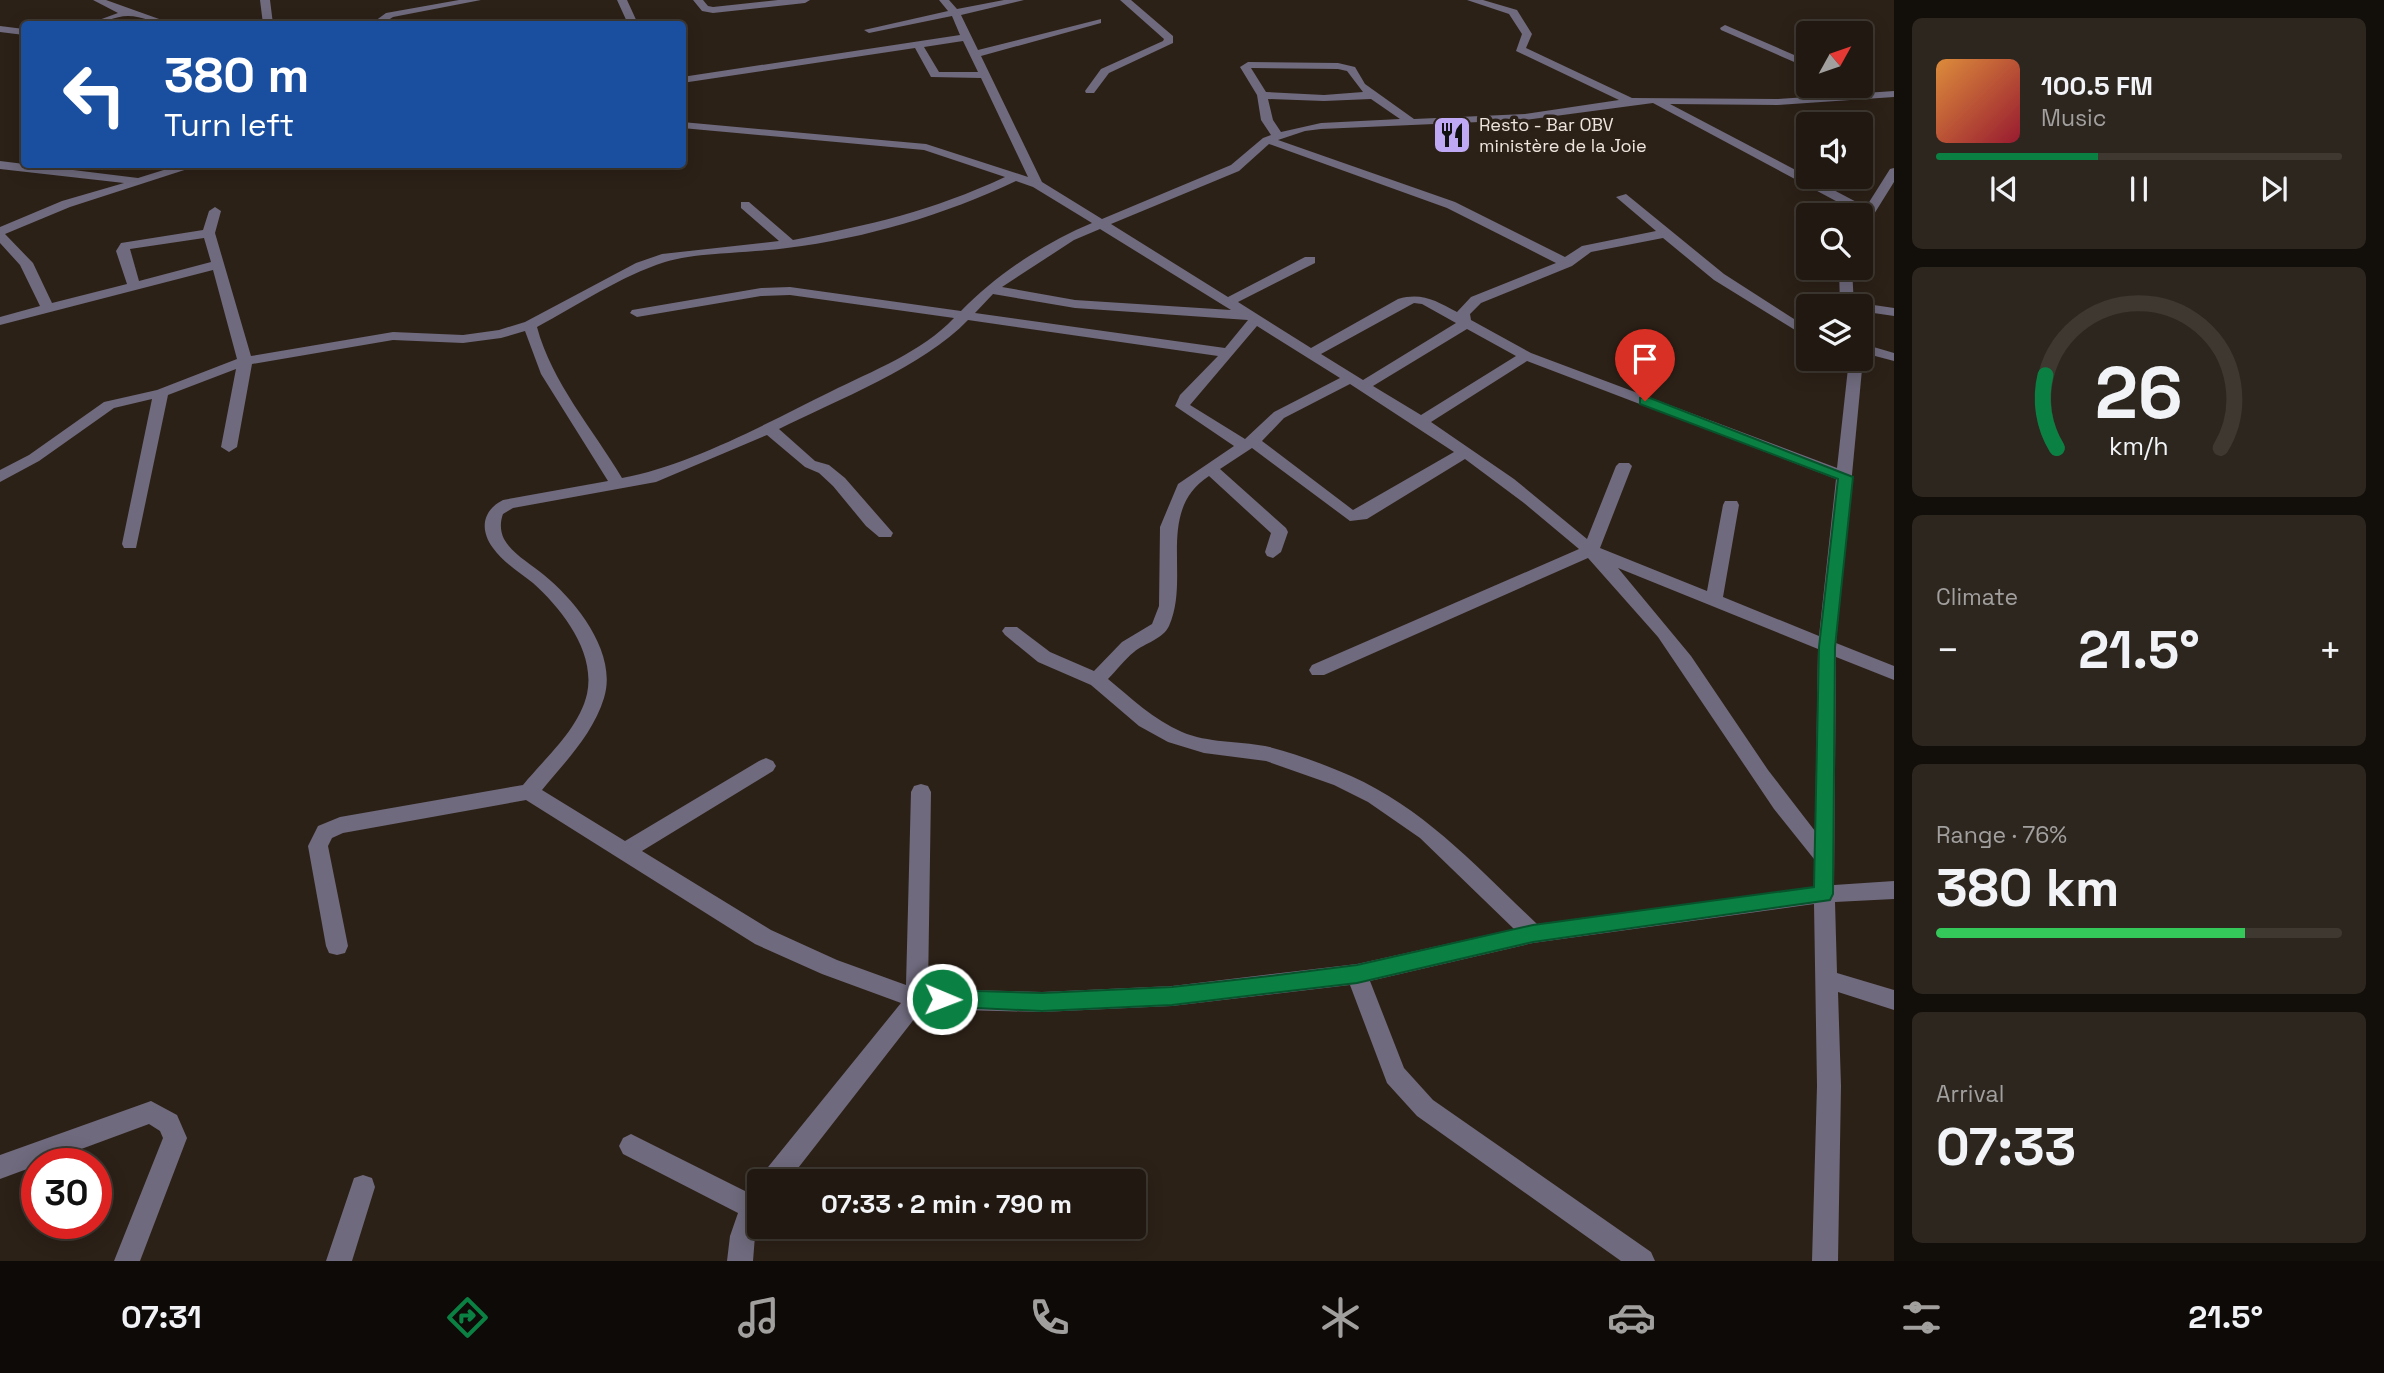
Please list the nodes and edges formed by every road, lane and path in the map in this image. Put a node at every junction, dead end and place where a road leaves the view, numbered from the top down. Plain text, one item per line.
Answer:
1 (98, 0) edge
2 (265, 0) edge
3 (391, 0) edge
4 (476, 0) edge
5 (622, 0) edge
6 (698, 0) edge
7 (805, 0) edge
8 (944, 0) edge
9 (1019, 0) edge
10 (1125, 0) edge
11 (1472, 0) edge
12 (764, 2) edge
13 (127, 13) junction
14 (955, 13) junction
15 (390, 15) junction
16 (102, 21) edge
17 (157, 21) edge
18 (268, 21) edge
19 (381, 21) edge
20 (632, 21) edge
21 (1097, 21) dead end
22 (1725, 28) dead end
23 (0, 29) edge
24 (869, 30) dead end
25 (21, 32) edge
26 (967, 37) junction
27 (918, 45) junction
28 (975, 54) junction
29 (1796, 60) edge
30 (985, 75) junction
31 (686, 79) edge
32 (1090, 91) dead end
33 (1376, 94) junction
34 (1894, 94) edge
35 (1262, 95) junction
36 (1873, 95) edge
37 (1831, 98) edge
38 (1654, 100) junction
39 (1630, 101) junction
40 (1413, 123) junction
41 (686, 125) edge
42 (1272, 138) junction
43 (0, 165) edge
44 (21, 167) edge
45 (26, 168) edge
46 (184, 168) edge
47 (1894, 172) edge
48 (1015, 177) junction
49 (140, 181) junction
50 (1037, 184) junction
51 (1622, 197) dead end
52 (1849, 203) edge
53 (745, 205) dead end
54 (1873, 205) edge
55 (215, 211) dead end
56 (1098, 224) junction
57 (209, 233) junction
58 (1667, 233) junction
59 (0, 234) edge
60 (790, 244) junction
61 (1310, 260) dead end
62 (1567, 263) junction
63 (215, 265) junction
64 (134, 286) junction
65 (990, 289) junction
66 (1228, 302) junction
67 (48, 309) junction
68 (1873, 309) edge
69 (1894, 312) edge
70 (637, 313) dead end
71 (964, 314) junction
72 (1253, 317) junction
73 (0, 321) edge
74 (1465, 324) junction
75 (530, 325) junction
76 (1796, 326) edge
77 (1229, 353) junction
78 (1311, 354) junction
79 (1527, 356) junction
80 (1873, 357) edge
81 (1894, 357) edge
82 (244, 361) junction
83 (1854, 371) edge
84 (1357, 382) junction
85 (161, 393) junction
86 (1421, 422) junction
87 (768, 428) junction
88 (1249, 444) junction
89 (229, 447) dead end
90 (1465, 452) junction
91 (1624, 466) dead end
92 (1211, 470) junction
93 (0, 477) edge
94 (1846, 477) junction
95 (618, 484) junction
96 (1731, 505) dead end
97 (885, 533) dead end
98 (130, 544) dead end
99 (1591, 550) junction
100 (1273, 552) dead end
101 (1714, 601) junction
102 (1011, 631) dead end
103 (1827, 647) junction
104 (1318, 670) dead end
105 (1894, 673) edge
106 (1097, 680) junction
107 (766, 766) dead end
108 (529, 792) junction
109 (921, 793) dead end
110 (624, 852) junction
111 (1825, 857) junction
112 (1894, 890) edge
113 (1824, 894) junction
114 (1533, 934) junction
115 (337, 946) dead end
116 (1357, 974) junction
117 (1826, 979) junction
118 (917, 999) junction
119 (1894, 1000) edge
120 (631, 1146) dead end
121 (0, 1167) edge
122 (782, 1169) edge
123 (362, 1187) dead end
124 (747, 1199) edge
125 (747, 1224) edge
126 (127, 1261) edge
127 (339, 1261) edge
128 (740, 1261) edge
129 (1642, 1261) edge
130 (1825, 1261) edge

1 - 13 street
2 - 18 street
3 - 15 street
4 - 15 street
5 - 20 street
6 - 12 street
7 - 12 street
8 - 14 street
9 - 14 street
10 - 32 street
11 - 39 street
13 - 16 street
13 - 17 street
14 - 24 street
14 - 26 street
15 - 19 street
21 - 28 street
22 - 29 street
23 - 25 street
26 - 27 street
26 - 28 street
27 - 30 street
27 - 31 street
28 - 30 street
30 - 50 street
33 - 35 street
33 - 35 street
33 - 40 street
34 - 36 street
35 - 42 street
37 - 38 street
38 - 39 street
38 - 52 street
39 - 40 street
40 - 42 street
41 - 48 street
42 - 56 street
42 - 62 street
43 - 44 street
45 - 49 street
46 - 49 street
47 - 54 street
48 - 50 street
48 - 60 street
49 - 59 street
50 - 56 street
51 - 58 street
53 - 60 street
55 - 57 street
56 - 65 street
56 - 66 street
57 - 63 street
57 - 64 street
58 - 62 street
58 - 76 street
59 - 67 street
60 - 75 street
61 - 66 street
62 - 74 street
63 - 64 street
63 - 82 street
64 - 67 street
65 - 71 street
65 - 72 street
66 - 72 street
67 - 73 street
68 - 69 street
70 - 71 street
71 - 77 street
71 - 87 street
72 - 77 street
72 - 78 street
74 - 78 street
74 - 79 street
74 - 84 street
75 - 82 street
75 - 95 street
77 - 88 street
78 - 84 street
79 - 86 street
79 - 94 street
80 - 81 street
82 - 85 street
82 - 89 street
83 - 94 street
84 - 86 street
84 - 88 street
85 - 93 street
85 - 98 street
86 - 90 street
87 - 95 street
87 - 97 street
88 - 90 street
88 - 92 street
90 - 99 street
91 - 99 street
92 - 100 street
92 - 106 street
94 - 103 street
95 - 108 street
96 - 101 street
99 - 101 street
99 - 104 street
99 - 111 street
101 - 103 street
102 - 106 street
103 - 105 street
103 - 111 street
106 - 114 street
107 - 110 street
108 - 110 street
108 - 115 street
109 - 118 street
110 - 118 street
111 - 113 street
112 - 113 street
113 - 114 street
113 - 117 street
114 - 116 street
116 - 118 street
116 - 129 street
117 - 119 street
117 - 130 street
118 - 122 street
120 - 124 street
121 - 126 street
123 - 127 street
125 - 128 street

